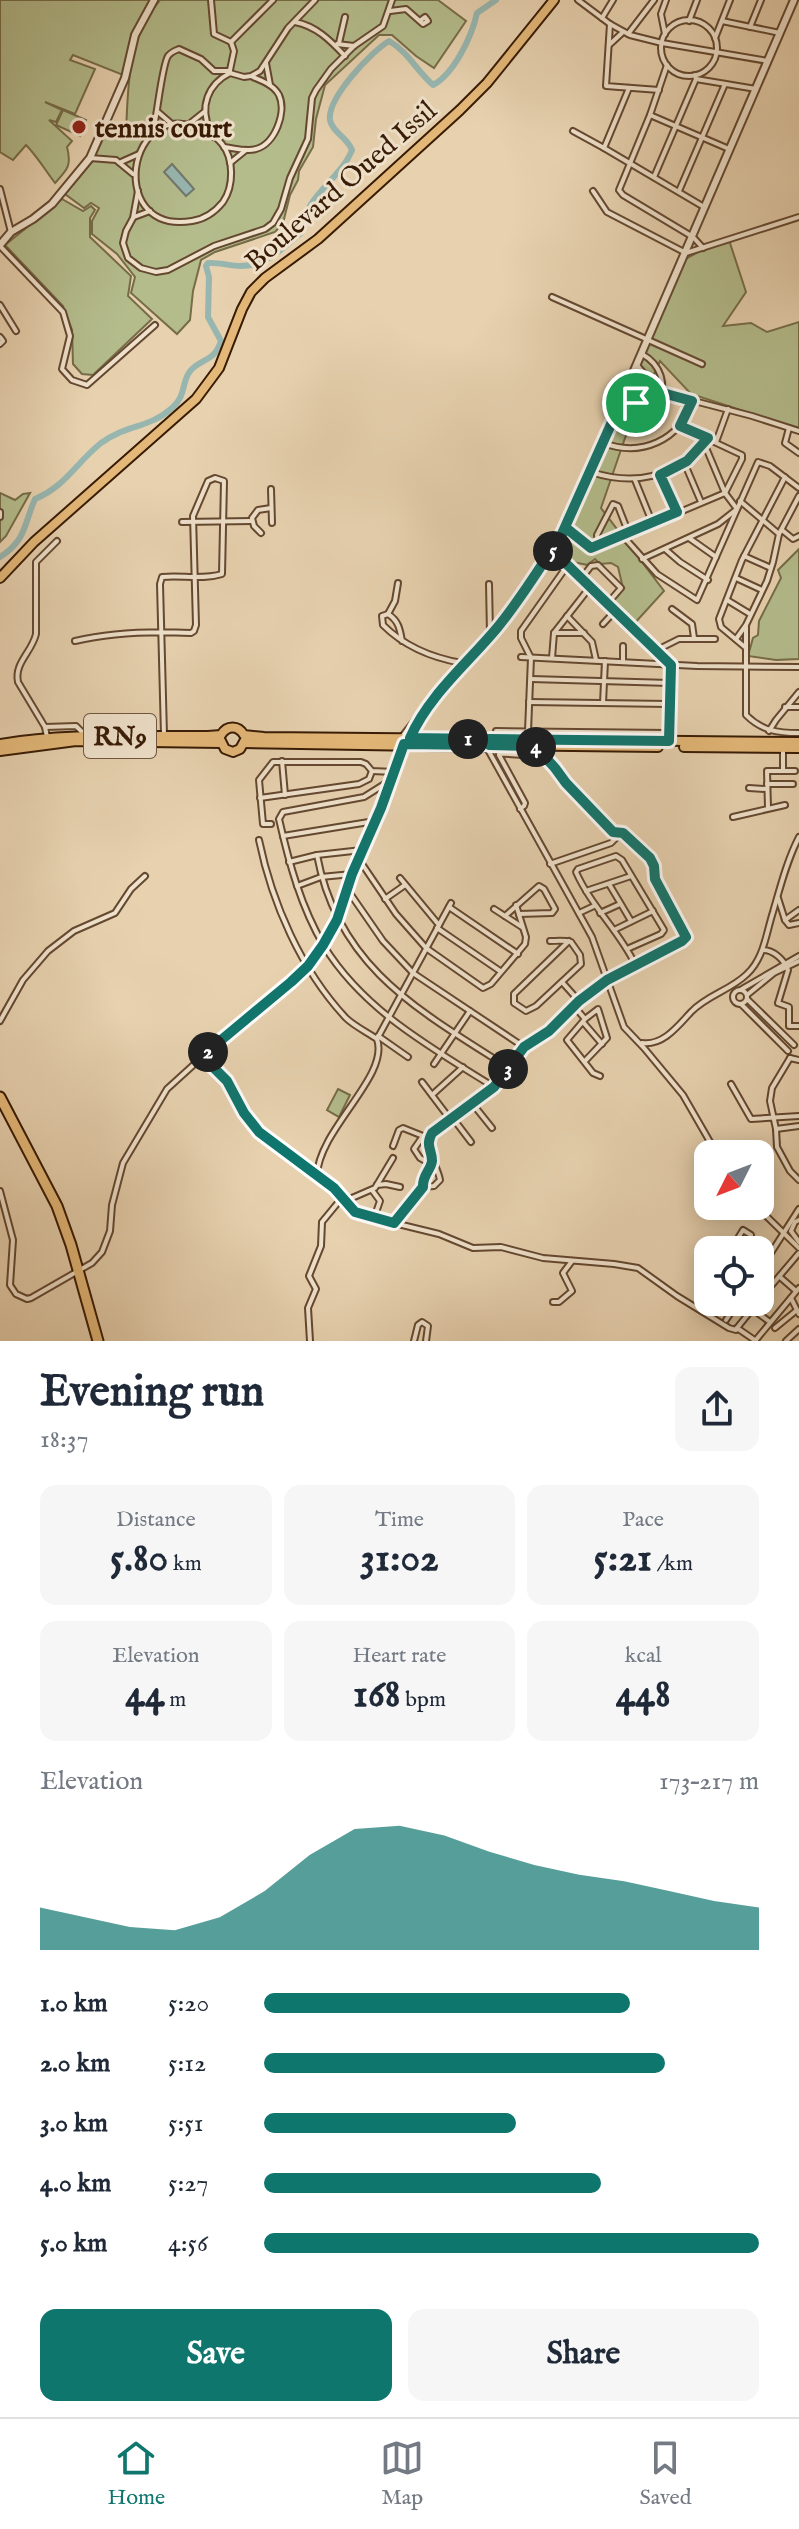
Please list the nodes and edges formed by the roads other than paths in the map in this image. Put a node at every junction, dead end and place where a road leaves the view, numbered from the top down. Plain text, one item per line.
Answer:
1 (154, 0) edge
2 (211, 0) edge
3 (273, 0) edge
4 (315, 0) edge
5 (392, 0) edge
6 (554, 0) edge
7 (578, 0) edge
8 (613, 0) edge
9 (654, 0) edge
10 (666, 0) edge
11 (697, 0) edge
12 (730, 0) edge
13 (761, 0) edge
14 (794, 0) edge
15 (390, 11) junction
16 (345, 17) dead end
17 (602, 18) junction
18 (421, 20) dead end
19 (689, 21) junction
20 (722, 21) junction
21 (294, 22) junction
22 (610, 24) junction
23 (750, 27) junction
24 (625, 33) junction
25 (780, 33) junction
26 (665, 34) junction
27 (715, 38) junction
28 (231, 42) junction
29 (662, 43) junction
30 (336, 44) junction
31 (609, 45) junction
32 (354, 46) junction
33 (716, 53) junction
34 (345, 56) junction
35 (768, 61) junction
36 (265, 62) junction
37 (667, 65) junction
38 (214, 71) junction
39 (230, 72) junction
40 (251, 76) junction
41 (696, 77) junction
42 (725, 84) junction
43 (270, 85) junction
44 (213, 86) junction
45 (629, 88) junction
46 (756, 89) junction
47 (659, 90) junction
48 (158, 112) junction
49 (204, 112) junction
50 (650, 115) junction
51 (189, 124) junction
52 (173, 125) junction
53 (676, 127) junction
54 (573, 131) dead end
55 (152, 135) junction
56 (214, 137) junction
57 (702, 138) junction
58 (224, 147) junction
59 (604, 148) junction
60 (246, 150) junction
61 (731, 150) junction
62 (139, 154) junction
63 (91, 155) junction
64 (121, 162) junction
65 (230, 163) junction
66 (629, 163) junction
67 (134, 176) junction
68 (654, 177) junction
69 (0, 189) edge
70 (138, 191) junction
71 (593, 191) dead end
72 (679, 191) junction
73 (706, 208) junction
74 (150, 211) junction
75 (799, 217) edge
76 (133, 218) junction
77 (11, 232) junction
78 (693, 237) junction
79 (0, 246) edge
80 (703, 248) junction
81 (686, 253) junction
82 (552, 297) dead end
83 (0, 305) edge
84 (155, 325) dead end
85 (16, 331) dead end
86 (0, 337) edge
87 (648, 340) junction
88 (0, 344) edge
89 (642, 354) junction
90 (702, 364) dead end
91 (637, 365) junction
92 (648, 389) junction
93 (662, 393) junction
94 (692, 401) junction
95 (621, 402) junction
96 (728, 409) junction
97 (616, 414) junction
98 (680, 426) junction
99 (789, 428) junction
100 (799, 431) edge
101 (706, 441) junction
102 (716, 442) junction
103 (603, 443) junction
104 (799, 453) edge
105 (684, 462) junction
106 (591, 472) junction
107 (660, 475) junction
108 (785, 476) junction
109 (635, 479) junction
110 (799, 488) edge
111 (271, 489) dead end
112 (725, 493) junction
113 (799, 496) edge
114 (740, 501) junction
115 (701, 502) junction
116 (271, 508) junction
117 (737, 509) junction
118 (677, 512) junction
119 (763, 519) junction
120 (252, 521) junction
121 (182, 522) dead end
122 (193, 522) junction
123 (224, 522) junction
124 (652, 522) junction
125 (272, 523) dead end
126 (566, 528) junction
127 (780, 532) junction
128 (261, 533) dead end
129 (629, 534) junction
130 (623, 536) junction
131 (799, 536) edge
132 (689, 538) junction
133 (57, 541) dead end
134 (599, 546) junction
135 (26, 549) junction
136 (665, 549) junction
137 (552, 550) junction
138 (744, 556) junction
139 (717, 557) junction
140 (642, 559) junction
141 (37, 560) junction
142 (567, 566) junction
143 (772, 568) junction
144 (193, 576) junction
145 (0, 578) edge
146 (736, 578) junction
147 (581, 579) junction
148 (708, 580) junction
149 (398, 583) dead end
150 (489, 584) dead end
151 (590, 587) junction
152 (762, 590) junction
153 (727, 600) junction
154 (607, 604) junction
155 (672, 609) dead end
156 (615, 611) junction
157 (388, 614) junction
158 (750, 614) junction
159 (567, 616) junction
160 (603, 624) dead end
161 (746, 625) junction
162 (161, 632) junction
163 (554, 633) junction
164 (585, 633) junction
165 (490, 636) junction
166 (694, 638) junction
167 (715, 639) dead end
168 (736, 640) junction
169 (75, 641) dead end
170 (402, 641) junction
171 (623, 646) dead end
172 (746, 648) junction
173 (658, 652) junction
174 (521, 657) dead end
175 (531, 658) junction
176 (552, 658) junction
177 (596, 660) junction
178 (605, 661) junction
179 (623, 661) junction
180 (465, 663) junction
181 (656, 663) junction
182 (671, 665) junction
183 (747, 666) junction
184 (799, 667) edge
185 (531, 679) junction
186 (605, 681) junction
187 (670, 683) junction
188 (799, 692) edge
189 (529, 702) junction
190 (603, 703) junction
191 (669, 704) junction
192 (785, 707) junction
193 (799, 707) edge
194 (496, 731) dead end
195 (528, 731) junction
196 (769, 731) junction
197 (46, 732) junction
198 (799, 733) edge
199 (164, 736) junction
200 (669, 737) junction
201 (221, 739) junction
202 (244, 739) junction
203 (405, 740) junction
204 (486, 743) junction
205 (0, 744) edge
206 (799, 745) edge
207 (535, 746) junction
208 (783, 748) junction
209 (0, 751) edge
210 (499, 755) junction
211 (491, 756) junction
212 (544, 756) junction
213 (281, 761) junction
214 (372, 771) junction
215 (783, 771) junction
216 (795, 771) dead end
217 (394, 772) junction
218 (392, 779) junction
219 (793, 784) dead end
220 (766, 786) junction
221 (749, 788) dead end
222 (285, 795) junction
223 (260, 798) junction
224 (785, 805) dead end
225 (768, 808) junction
226 (520, 809) junction
227 (733, 817) dead end
228 (375, 821) junction
229 (271, 824) dead end
230 (613, 832) junction
231 (283, 836) junction
232 (799, 837) edge
233 (259, 840) dead end
234 (362, 850) junction
235 (317, 855) junction
236 (358, 858) junction
237 (289, 862) junction
238 (550, 864) junction
239 (352, 874) junction
240 (145, 876) dead end
241 (631, 876) junction
242 (321, 877) junction
243 (400, 878) dead end
244 (609, 884) junction
245 (405, 885) junction
246 (297, 886) junction
247 (347, 889) junction
248 (586, 891) junction
249 (778, 898) junction
250 (385, 899) junction
251 (620, 904) junction
252 (516, 905) junction
253 (594, 906) junction
254 (494, 909) dead end
255 (799, 910) edge
256 (653, 911) junction
257 (579, 913) junction
258 (600, 913) junction
259 (519, 914) junction
260 (505, 916) junction
261 (337, 920) junction
262 (785, 920) junction
263 (631, 921) junction
264 (799, 923) edge
265 (438, 926) junction
266 (524, 929) junction
267 (614, 930) junction
268 (550, 941) dead end
269 (569, 941) junction
270 (323, 945) junction
271 (426, 948) junction
272 (627, 949) junction
273 (763, 950) junction
274 (518, 954) junction
275 (799, 958) edge
276 (635, 964) junction
277 (786, 964) junction
278 (308, 966) junction
279 (500, 971) junction
280 (413, 973) junction
281 (607, 980) junction
282 (562, 982) junction
283 (731, 985) junction
284 (742, 989) junction
285 (735, 991) junction
286 (400, 995) junction
287 (747, 997) junction
288 (579, 1001) junction
289 (741, 1004) junction
290 (574, 1006) junction
291 (470, 1011) junction
292 (387, 1017) junction
293 (584, 1020) junction
294 (0, 1021) edge
295 (799, 1026) edge
296 (455, 1033) junction
297 (377, 1037) junction
298 (640, 1043) junction
299 (602, 1044) junction
300 (796, 1045) edge
301 (524, 1047) junction
302 (788, 1051) junction
303 (441, 1053) junction
304 (202, 1056) junction
305 (408, 1057) dead end
306 (790, 1058) junction
307 (799, 1060) edge
308 (585, 1061) junction
309 (434, 1064) dead end
310 (463, 1067) junction
311 (509, 1068) junction
312 (600, 1076) dead end
313 (422, 1082) dead end
314 (731, 1084) dead end
315 (494, 1087) junction
316 (432, 1095) junction
317 (0, 1097) edge
318 (472, 1103) junction
319 (799, 1116) edge
320 (451, 1118) junction
321 (774, 1119) junction
322 (799, 1126) edge
323 (492, 1128) dead end
324 (776, 1129) junction
325 (415, 1131) junction
326 (426, 1137) junction
327 (709, 1140) edge
328 (471, 1142) dead end
329 (416, 1145) junction
330 (393, 1146) dead end
331 (393, 1158) dead end
332 (431, 1162) junction
333 (317, 1175) junction
334 (799, 1180) edge
335 (377, 1185) junction
336 (400, 1187) dead end
337 (423, 1187) junction
338 (372, 1190) junction
339 (0, 1191) edge
340 (340, 1195) junction
341 (345, 1201) junction
342 (799, 1209) edge
343 (374, 1218) junction
344 (770, 1220) edge
345 (799, 1220) edge
346 (394, 1223) junction
347 (785, 1234) junction
348 (799, 1248) edge
349 (774, 1250) edge
350 (572, 1261) junction
351 (78, 1271) junction
352 (779, 1277) junction
353 (774, 1283) edge
354 (798, 1289) edge
355 (791, 1298) junction
356 (553, 1302) dead end
357 (798, 1312) edge
358 (729, 1316) edge
359 (746, 1316) edge
360 (762, 1316) edge
361 (726, 1320) dead end
362 (770, 1322) junction
363 (737, 1328) junction
364 (775, 1328) dead end
365 (799, 1329) edge
366 (98, 1341) edge
367 (310, 1341) edge
368 (414, 1341) edge
369 (426, 1341) edge
370 (756, 1341) edge
371 (786, 1341) edge

1 - 63 street
2 - 28 street
3 - 28 street
4 - 21 street
5 - 15 street
6 - 135 main road, Boulevard Oued Issil
7 - 17 street
8 - 17 street
9 - 24 street
10 - 26 street
11 - 19 street
12 - 20 street
13 - 23 street
14 - 25 street
15 - 18 street
15 - 32 street
16 - 30 street
17 - 22 street
19 - 26 street
19 - 27 street
20 - 23 street
20 - 27 street
21 - 30 street
21 - 36 street
22 - 24 street
22 - 31 street
23 - 25 street
24 - 29 street
24 - 31 street
25 - 35 street
26 - 29 street
27 - 33 street
28 - 39 street
29 - 33 street
29 - 37 street
30 - 32 street
30 - 34 street
31 - 45 street
32 - 34 street
33 - 35 street
33 - 41 street
34 - 76 street
35 - 46 street
36 - 40 street
36 - 43 street
37 - 41 street
37 - 47 street
38 - 39 street
38 - 44 street
38 - 48 street
39 - 40 street
39 - 44 street
40 - 43 street
41 - 42 street
41 - 53 street
42 - 46 street
42 - 57 street
43 - 60 street
44 - 49 street
45 - 47 street
45 - 59 street
46 - 61 street
47 - 50 street
48 - 52 street
48 - 55 street
49 - 51 street
49 - 56 street
50 - 53 street
50 - 66 street
51 - 52 street
51 - 56 street
52 - 55 street
53 - 57 street
53 - 68 street
54 - 59 street
55 - 62 street
56 - 58 street
57 - 61 street
57 - 72 street
58 - 60 street
58 - 65 street
59 - 66 street
60 - 65 street
61 - 73 street
62 - 64 street
62 - 67 street
63 - 64 street
63 - 77 street
64 - 67 street
65 - 74 street
66 - 68 street
66 - 78 street
67 - 70 street
68 - 72 street
69 - 77 street
70 - 74 street
70 - 76 street
71 - 81 street
72 - 73 street
73 - 78 street
74 - 76 street
75 - 80 street
77 - 79 street
78 - 80 street
78 - 81 street
79 - 84 street
80 - 81 street
81 - 87 street
82 - 87 street
83 - 85 street
86 - 88 street
87 - 89 street
87 - 90 street
89 - 91 street
89 - 93 street
91 - 92 street
91 - 95 street
92 - 93 street
92 - 95 street
93 - 94 street
93 - 97 street
94 - 96 street
94 - 98 street
95 - 97 street
96 - 99 street
96 - 102 street
97 - 103 street
98 - 101 street
98 - 103 street
99 - 100 street
99 - 104 street
101 - 102 street
101 - 105 street
101 - 112 street
102 - 112 street
103 - 106 street
105 - 107 street
105 - 115 street
106 - 109 street
106 - 126 street
107 - 109 street
107 - 118 street
108 - 110 street
108 - 114 street
108 - 119 street
109 - 124 street
111 - 116 street
112 - 115 street
112 - 117 street
113 - 127 street
114 - 117 street
114 - 119 street
115 - 118 street
116 - 120 street
116 - 125 street
117 - 132 street
117 - 139 street
118 - 124 street
119 - 127 street
119 - 138 street
120 - 123 street
120 - 128 street
121 - 122 street
122 - 123 street
122 - 123 street
122 - 144 street
123 - 144 street
124 - 129 street
126 - 134 street
126 - 137 street
127 - 131 street
127 - 143 street
129 - 130 street
129 - 134 street
130 - 134 street
130 - 140 street
132 - 136 street
132 - 139 street
133 - 141 street
135 - 141 street
135 - 145 main road, Boulevard Oued Issil
136 - 140 street
136 - 148 street
137 - 142 street
137 - 165 street
138 - 143 street
138 - 146 street
139 - 148 street
140 - 148 street
141 - 197 street
142 - 147 street
142 - 175 street
143 - 152 street
144 - 162 street
144 - 162 street
146 - 152 street
146 - 153 street
147 - 151 street
147 - 154 street
149 - 157 street
150 - 165 street
151 - 154 street
151 - 159 street
152 - 158 street
153 - 158 street
153 - 168 street
154 - 156 street
155 - 166 street
156 - 160 street
156 - 173 street
157 - 170 street
157 - 170 street
158 - 161 street
159 - 163 street
159 - 164 street
161 - 168 street
161 - 172 street
162 - 169 street
162 - 199 street
163 - 164 street
163 - 176 street
164 - 177 street
165 - 180 street
166 - 167 street
166 - 173 street
168 - 172 street
170 - 180 street
171 - 179 street
172 - 183 street
173 - 181 street
173 - 182 street
174 - 175 street
175 - 176 street
175 - 185 street
176 - 177 street
177 - 178 street
178 - 179 street
178 - 186 street
179 - 181 street
180 - 203 street
181 - 182 street
182 - 183 street
182 - 187 street
183 - 184 street
183 - 196 street
185 - 186 street
185 - 189 street
186 - 187 street
186 - 190 street
187 - 191 street
188 - 192 street
189 - 190 street
189 - 195 street
190 - 191 street
191 - 200 street
192 - 193 street
192 - 196 street
194 - 195 street
195 - 200 street
196 - 198 street
197 - 199 main road, RN9
197 - 205 main road, RN9
199 - 201 main road, RN9
200 - 204 main road, RN9
200 - 206 main road, RN9
201 - 202 main road, RN9
201 - 202 main road, RN9
201 - 209 main road, RN9
202 - 203 main road, RN9
203 - 204 main road, RN9
203 - 217 street
204 - 207 main road, RN9
204 - 211 street
206 - 208 main road, RN9
207 - 208 main road, RN9
207 - 212 street
208 - 215 street
210 - 211 street
210 - 212 street
210 - 226 street
211 - 226 street
212 - 230 street
213 - 214 street
213 - 222 street
213 - 223 street
214 - 217 street
214 - 222 street
215 - 216 street
215 - 220 street
217 - 218 street
218 - 228 street
218 - 231 street
219 - 220 street
220 - 221 street
220 - 225 street
222 - 223 street
223 - 229 street
224 - 225 street
225 - 227 street
226 - 238 street
228 - 231 street
228 - 234 street
230 - 238 street
230 - 276 street
231 - 237 street
232 - 249 street
233 - 278 street
234 - 235 street
234 - 236 street
235 - 237 street
235 - 242 street
236 - 239 street
236 - 250 street
237 - 246 street
238 - 257 street
239 - 242 street
239 - 247 street
240 - 294 street
241 - 244 street
241 - 248 street
241 - 256 street
242 - 246 street
242 - 261 street
243 - 245 street
244 - 248 street
244 - 251 street
245 - 250 street
245 - 265 street
246 - 270 street
247 - 261 street
247 - 280 street
248 - 253 street
249 - 262 street
249 - 273 street
250 - 271 street
251 - 258 street
251 - 263 street
252 - 259 street
252 - 259 street
252 - 260 street
253 - 257 street
253 - 258 street
254 - 260 street
255 - 262 street
256 - 263 street
256 - 272 street
257 - 281 street
258 - 267 street
259 - 266 street
260 - 266 street
261 - 270 street
261 - 286 street
262 - 264 street
263 - 267 street
265 - 271 street
265 - 274 street
265 - 279 street
266 - 274 street
267 - 272 street
268 - 269 street
269 - 282 street
269 - 282 street
270 - 278 street
270 - 292 street
271 - 279 street
271 - 280 street
272 - 276 street
273 - 277 street
273 - 283 street
274 - 279 street
275 - 277 street
276 - 281 street
277 - 284 street
277 - 287 street
277 - 295 street
278 - 297 street
278 - 304 street
280 - 286 street
280 - 291 street
281 - 288 street
281 - 298 street
282 - 288 street
283 - 285 street
283 - 298 street
284 - 285 street
284 - 287 street
285 - 289 street
286 - 292 street
286 - 296 street
287 - 289 street
287 - 300 street
288 - 290 street
289 - 302 street
290 - 293 street
290 - 301 street
291 - 296 street
291 - 301 street
292 - 297 street
292 - 303 street
293 - 299 street
293 - 299 street
293 - 308 street
296 - 303 street
296 - 311 street
297 - 305 street
297 - 333 street
298 - 327 street
299 - 308 street
300 - 302 street
301 - 311 street
302 - 306 street
303 - 309 street
303 - 310 street
304 - 333 street
304 - 351 street
306 - 307 street
306 - 321 street
308 - 312 street
310 - 315 street
310 - 316 street
311 - 315 street
313 - 316 street
314 - 321 street
315 - 318 street
316 - 320 street
317 - 351 highway
318 - 320 street
318 - 323 street
319 - 321 street
320 - 326 street
320 - 328 street
321 - 324 street
322 - 324 street
324 - 334 street
325 - 326 street
325 - 329 street
325 - 330 street
326 - 329 street
326 - 332 street
329 - 332 street
331 - 335 street
332 - 337 street
332 - 337 street
333 - 340 street
335 - 336 street
335 - 338 street
337 - 346 street
338 - 341 street
338 - 343 street
339 - 351 street
340 - 341 street
340 - 367 street
341 - 343 street
342 - 347 street
343 - 346 street
344 - 347 street
345 - 348 street
346 - 350 street
347 - 348 street
347 - 349 street
348 - 352 street
350 - 356 street
350 - 363 street
351 - 366 highway
352 - 353 street
352 - 354 street
354 - 355 street
355 - 357 street
355 - 362 street
357 - 364 street
358 - 361 street
359 - 363 street
360 - 362 street
362 - 370 street
363 - 370 street
365 - 371 street
368 - 369 street

